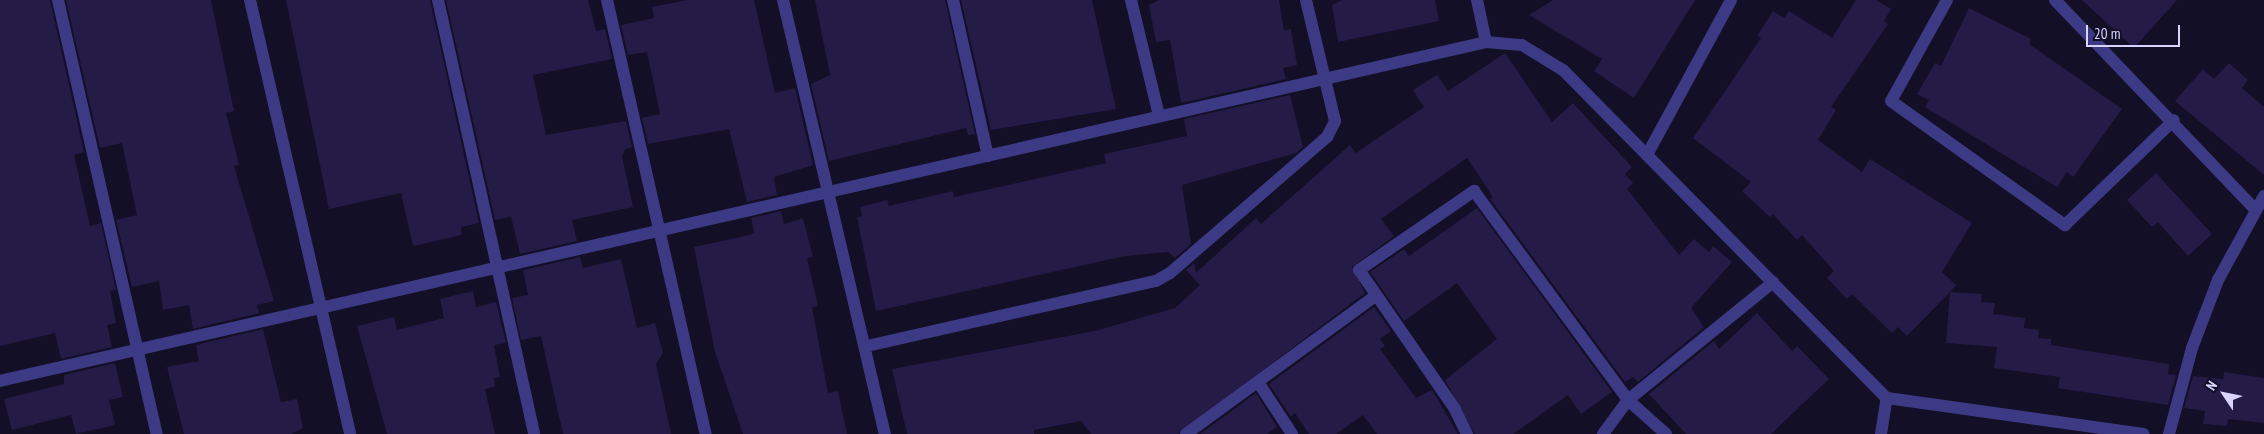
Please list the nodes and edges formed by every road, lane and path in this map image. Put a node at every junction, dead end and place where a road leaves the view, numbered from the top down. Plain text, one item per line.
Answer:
1 (58, 0) edge
2 (250, 0) edge
3 (438, 0) edge
4 (608, 0) edge
5 (783, 0) edge
6 (953, 0) edge
7 (1131, 0) edge
8 (1306, 0) edge
9 (1477, 0) edge
10 (1731, 0) edge
11 (1948, 0) edge
12 (2054, 0) edge
13 (1486, 42) junction
14 (1324, 79) junction
15 (1160, 116) junction
16 (2174, 120) junction
17 (1647, 155) junction
18 (988, 156) junction
19 (828, 192) junction
20 (2264, 196) edge
21 (2254, 208) junction
22 (660, 231) junction
23 (497, 269) junction
24 (1773, 282) junction
25 (1376, 296) junction
26 (321, 309) junction
27 (867, 346) junction
28 (138, 350) junction
29 (0, 381) edge
30 (1258, 382) junction
31 (1887, 398) junction
32 (1628, 400) junction
33 (157, 434) edge
34 (350, 434) edge
35 (534, 434) edge
36 (706, 434) edge
37 (885, 434) edge
38 (1186, 434) edge
39 (1292, 434) edge
40 (1467, 434) edge
41 (1603, 434) edge
42 (1666, 434) edge
43 (1881, 434) edge
44 (2143, 434) edge
45 (2169, 434) edge

1 - 28 street
2 - 26 street
3 - 23 street
4 - 22 street
5 - 19 street
6 - 18 street
7 - 15 street
8 - 14 street
9 - 13 street
10 - 17 street
11 - 16 street
12 - 16 street
13 - 14 street
13 - 17 street
14 - 15 street
14 - 27 street
15 - 18 street
16 - 21 street
17 - 24 street
18 - 19 street
19 - 22 street
19 - 27 street
20 - 21 street
21 - 45 street
22 - 23 street
22 - 36 street
23 - 26 street
23 - 35 street
24 - 31 street
24 - 32 street
25 - 30 street
25 - 32 street
25 - 40 street
26 - 28 street
26 - 34 street
27 - 37 street
28 - 29 street
28 - 33 street
30 - 38 street
30 - 39 street
31 - 43 street
31 - 44 street
32 - 41 street
32 - 42 street

